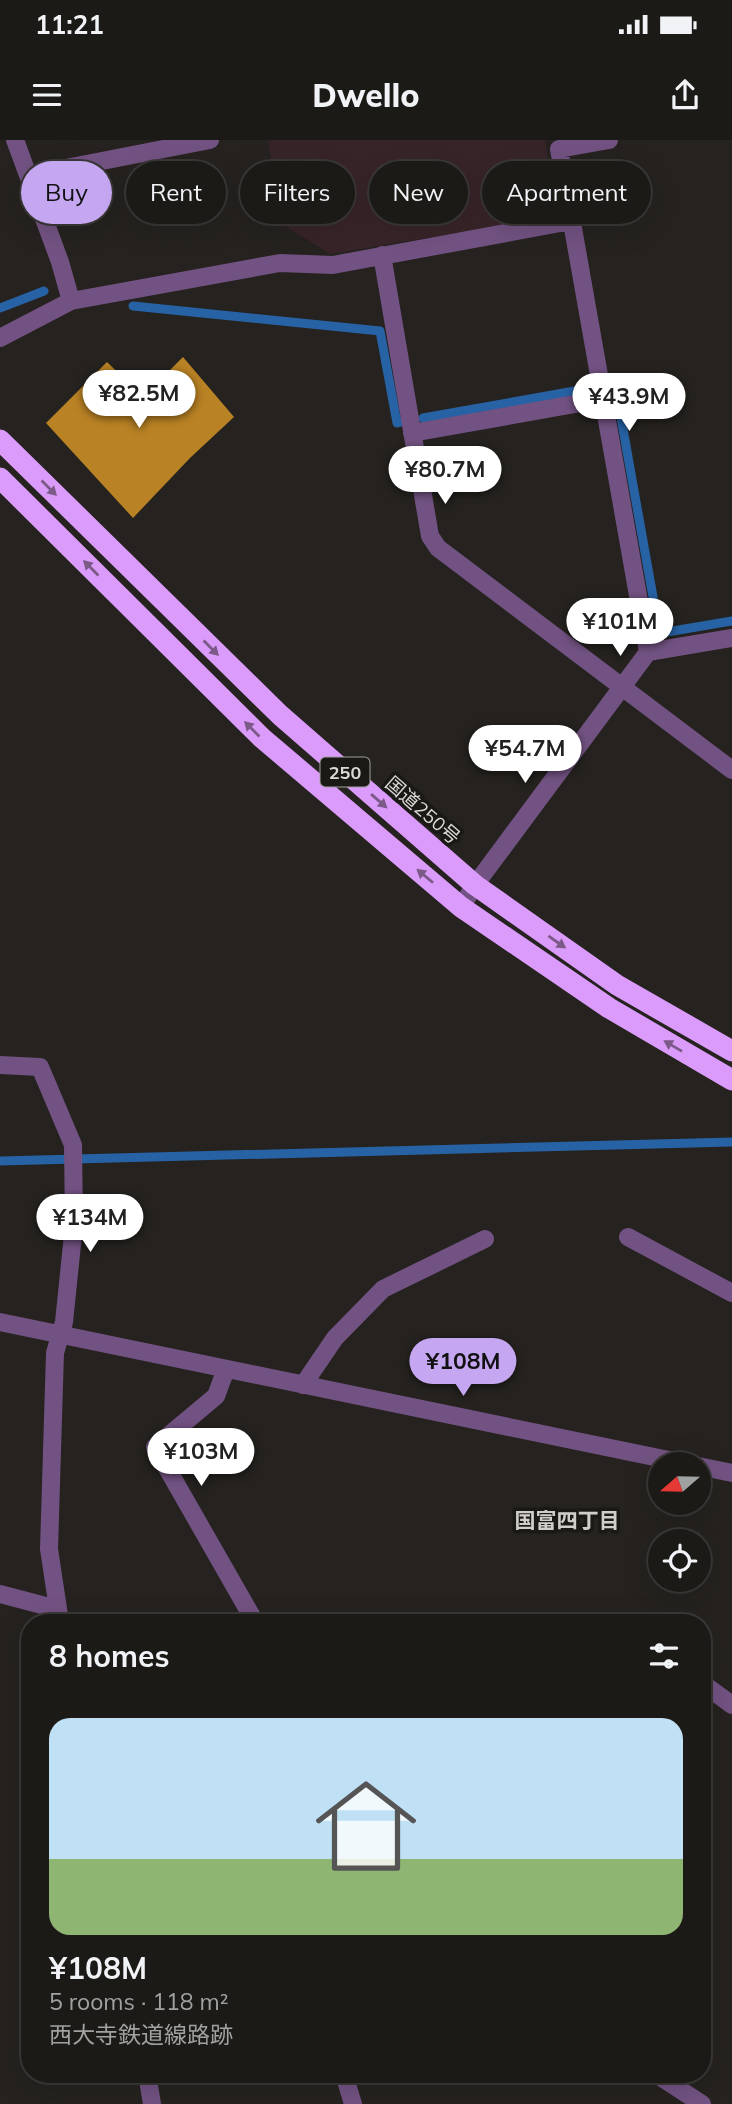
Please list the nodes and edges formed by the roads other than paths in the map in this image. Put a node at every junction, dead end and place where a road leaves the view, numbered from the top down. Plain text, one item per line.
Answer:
1 (15, 140) edge
2 (210, 140) edge
3 (609, 140) edge
4 (24, 161) edge
5 (105, 161) edge
6 (561, 161) edge
7 (47, 224) edge
8 (554, 224) edge
9 (572, 224) edge
10 (382, 255) junction
11 (71, 302) junction
12 (0, 338) edge
13 (603, 399) junction
14 (412, 433) junction
15 (0, 440) edge
16 (0, 478) edge
17 (732, 638) edge
18 (648, 652) junction
19 (623, 687) junction
20 (732, 770) edge
21 (475, 884) junction
22 (461, 907) junction
23 (732, 1051) edge
24 (0, 1065) edge
25 (732, 1080) edge
26 (628, 1237) dead end
27 (485, 1239) dead end
28 (732, 1293) edge
29 (0, 1322) edge
30 (61, 1334) junction
31 (226, 1370) junction
32 (303, 1385) junction
33 (648, 1455) edge
34 (711, 1468) edge
35 (732, 1473) edge
36 (0, 1594) edge
37 (53, 1614) edge
38 (58, 1614) edge
39 (250, 1614) edge
40 (711, 1690) edge
41 (732, 1705) edge
42 (148, 2083) edge
43 (347, 2083) edge
44 (670, 2083) edge
45 (152, 2104) edge
46 (353, 2104) edge
47 (702, 2104) edge

1 - 4 street
2 - 5 street
3 - 6 street
7 - 11 street
8 - 10 street
9 - 13 street
10 - 11 street
10 - 14 street
11 - 12 street
13 - 14 street
13 - 18 street
14 - 19 street
15 -> 21 highway, 国道250号 / 250
22 -> 16 highway, 250
17 - 18 street
18 - 19 street
19 - 20 street
19 - 21 street
21 - 22 street
21 -> 23 highway, 国道250号 / 250
25 -> 22 highway, 250
24 - 30 street
26 - 28 street
27 - 32 street
29 - 30 street
30 - 31 street
30 - 38 street
31 - 32 street
31 - 39 street
32 - 33 street
34 - 35 street
36 - 37 street
40 - 41 street
42 - 45 street
43 - 46 street
44 - 47 street

